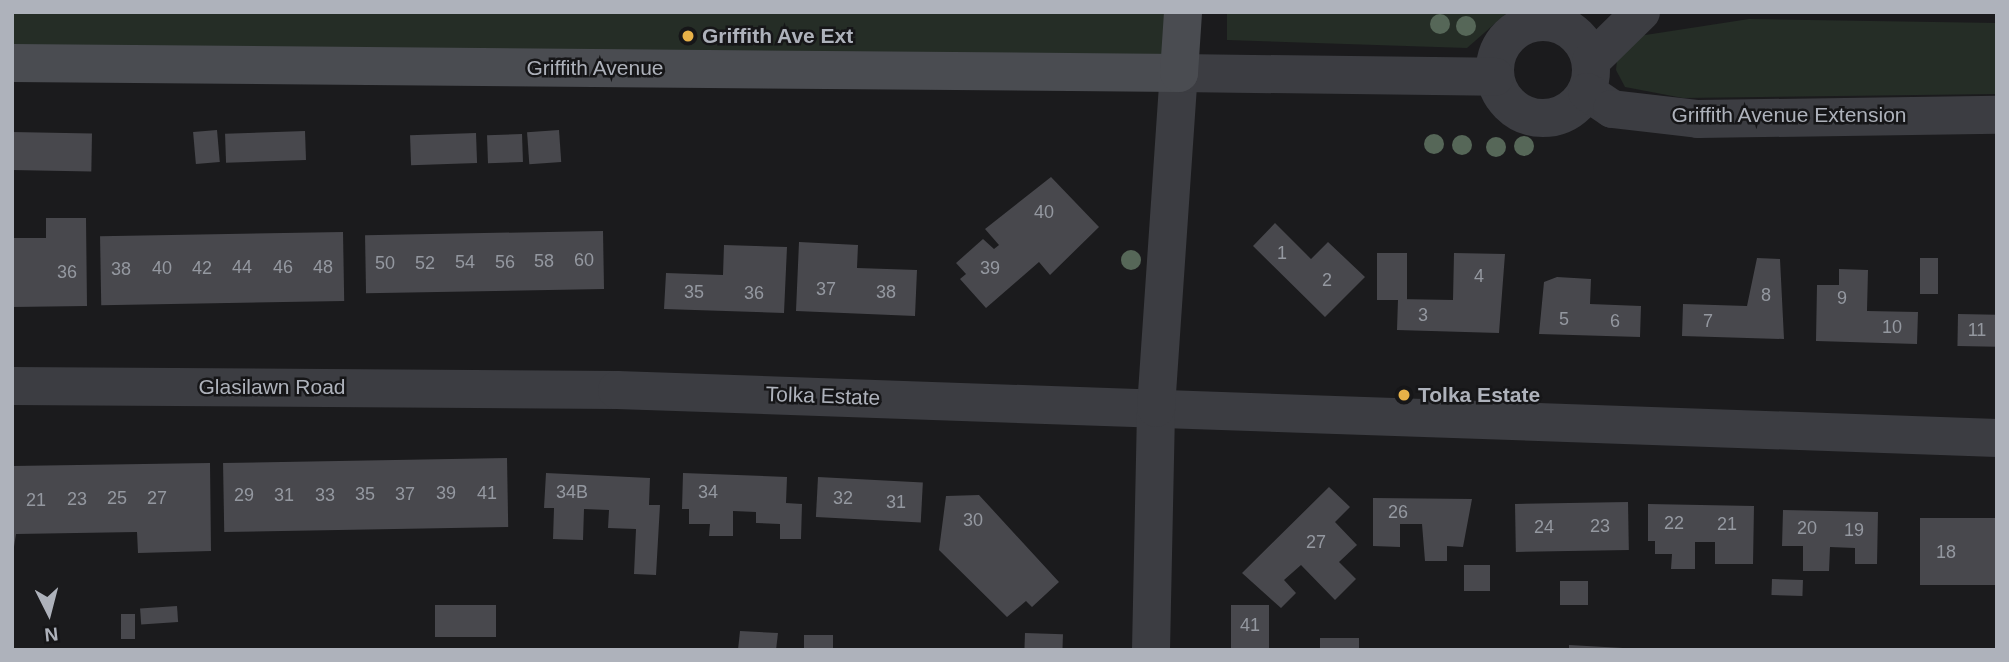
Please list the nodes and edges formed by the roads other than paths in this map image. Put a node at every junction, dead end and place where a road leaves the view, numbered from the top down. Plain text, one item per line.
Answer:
1 (1183, 12) edge
2 (1595, 12) edge
3 (1641, 12) edge
4 (1552, 22) junction
5 (12, 64) edge
6 (1179, 73) junction
7 (1495, 77) junction
8 (1589, 77) junction
9 (1997, 115) edge
10 (12, 386) edge
11 (532, 389) joint
12 (1156, 408) junction
13 (1997, 438) edge
14 (1151, 650) edge

1 - 6 main road
2 - 4 street
3 - 8 street
4 - 7 street
4 - 8 street, Griffith Avenue Extension
5 - 6 main road, Griffith Avenue
6 - 7 street
6 - 12 street
7 - 8 street
8 - 9 street, Griffith Avenue Extension
10 - 11 street, Glasilawn Road
11 - 12 street, Tolka Estate
12 - 13 street, Tolka Estate
12 - 14 street

